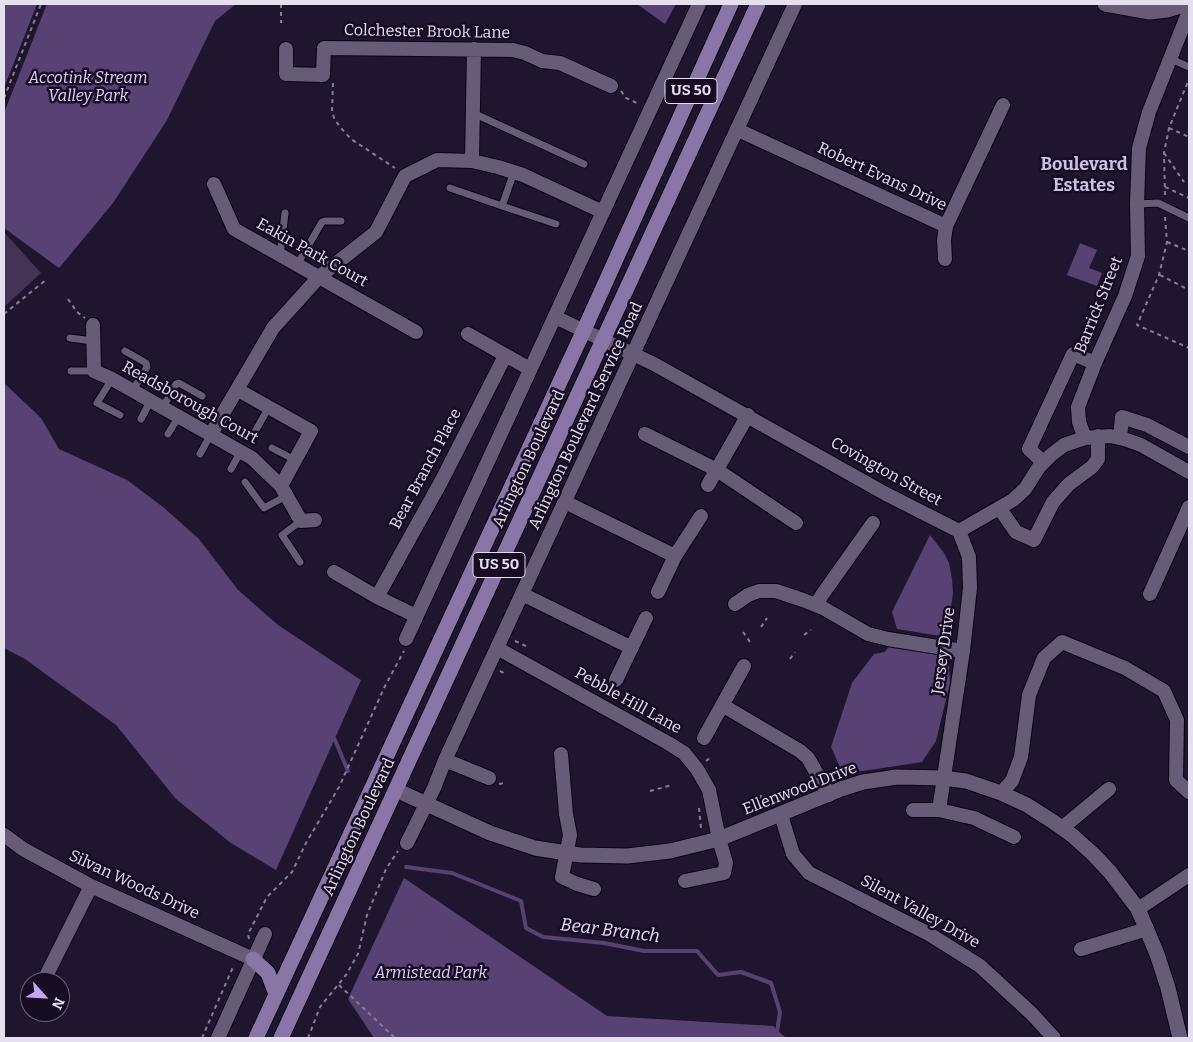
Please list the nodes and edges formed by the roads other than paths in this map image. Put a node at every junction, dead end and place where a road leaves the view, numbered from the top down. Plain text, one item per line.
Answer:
1 (699, 4) edge
2 (731, 4) edge
3 (758, 4) edge
4 (795, 4) edge
5 (1111, 4) edge
6 (1187, 4) edge
7 (1189, 11) edge
8 (286, 49) dead end
9 (474, 50) junction
10 (1171, 59) junction
11 (1189, 67) edge
12 (611, 86) road end
13 (1003, 105) dead end
14 (473, 113) junction
15 (738, 130) junction
16 (472, 161) junction
17 (584, 164) dead end
18 (514, 172) junction
19 (214, 184) dead end
20 (450, 188) dead end
21 (1137, 204) junction
22 (502, 206) junction
23 (603, 212) junction
24 (285, 213) dead end
25 (1189, 218) edge
26 (341, 221) dead end
27 (556, 224) dead end
28 (946, 226) junction
29 (280, 255) junction
30 (945, 259) dead end
31 (297, 265) junction
32 (319, 277) junction
33 (555, 317) junction
34 (94, 325) road end
35 (584, 330) junction
36 (416, 332) dead end
37 (468, 334) dead end
38 (70, 338) dead end
39 (603, 340) junction
40 (94, 341) junction
41 (125, 351) dead end
42 (634, 354) junction
43 (506, 356) junction
44 (1094, 363) junction
45 (530, 369) junction
46 (71, 371) dead end
47 (94, 371) junction
48 (112, 379) junction
49 (133, 390) junction
50 (238, 390) junction
51 (202, 396) dead end
52 (157, 404) junction
53 (269, 407) junction
54 (120, 415) dead end
55 (748, 415) junction
56 (179, 416) junction
57 (141, 419) dead end
58 (168, 434) dead end
59 (211, 434) junction
60 (646, 434) dead end
61 (253, 435) dead end
62 (1091, 437) junction
63 (1120, 438) junction
64 (1189, 447) edge
65 (272, 448) dead end
66 (241, 451) junction
67 (200, 454) dead end
68 (295, 460) junction
69 (1043, 462) junction
70 (231, 469) dead end
71 (717, 470) junction
72 (1189, 472) edge
73 (245, 482) dead end
74 (708, 485) dead end
75 (284, 491) junction
76 (565, 502) junction
77 (1189, 507) edge
78 (1000, 509) junction
79 (701, 516) dead end
80 (301, 520) junction
81 (315, 520) dead end
82 (796, 523) dead end
83 (873, 523) dead end
84 (959, 531) junction
85 (676, 556) junction
86 (300, 562) dead end
87 (334, 572) dead end
88 (658, 592) dead end
89 (522, 594) junction
90 (1150, 594) dead end
91 (377, 597) junction
92 (735, 604) dead end
93 (816, 605) junction
94 (416, 616) junction
95 (646, 618) dead end
96 (406, 639) road end
97 (630, 647) junction
98 (497, 648) junction
99 (963, 651) junction
100 (744, 666) dead end
101 (616, 680) dead end
102 (722, 706) junction
103 (704, 738) dead end
104 (561, 754) dead end
105 (445, 760) junction
106 (489, 778) dead end
107 (943, 778) junction
108 (1109, 789) dead end
109 (396, 790) junction
110 (1189, 792) edge
111 (1001, 793) junction
112 (828, 795) junction
113 (426, 804) junction
114 (913, 810) dead end
115 (939, 810) junction
116 (781, 814) junction
117 (1062, 828) junction
118 (4, 835) edge
119 (1014, 836) dead end
120 (719, 839) junction
121 (407, 843) road end
122 (566, 852) junction
123 (1189, 875) edge
124 (685, 882) dead end
125 (91, 886) junction
126 (594, 889) dead end
127 (1138, 909) junction
128 (1147, 929) junction
129 (259, 931) road end
130 (1081, 949) dead end
131 (253, 959) junction
132 (48, 972) edge
133 (276, 994) junction
134 (218, 1038) edge
135 (256, 1038) edge
136 (281, 1038) edge
137 (1054, 1038) edge
138 (1180, 1038) edge

1 - 23 street
2 - 35 main road, Arlington Boulevard / US 50
3 - 39 main road, Arlington Boulevard / US 50
4 - 15 street, Arlington Boulevard Service Road
5 - 6 street
7 - 10 street, Barrick Street
8 - 9 street, Colchester Brook Lane
9 - 12 street, Colchester Brook Lane
9 - 14 street
10 - 11 lane
10 - 21 street, Barrick Street
13 - 28 street, Robert Evans Drive
14 - 16 street
14 - 17 lane
15 - 28 street, Robert Evans Drive
15 - 42 street, Arlington Boulevard Service Road
16 - 18 street
16 - 32 street
18 - 22 lane
18 - 23 street
19 - 29 street, Eakin Park Court
20 - 22 lane
21 - 25 lane
21 - 44 street, Barrick Street
22 - 27 lane
23 - 33 street
24 - 29 lane
26 - 31 lane
28 - 30 street
29 - 31 street, Eakin Park Court
31 - 32 street, Eakin Park Court
32 - 36 street, Eakin Park Court
32 - 50 street
33 - 35 street, Covington Street
33 - 45 street
34 - 40 street
35 - 39 street, Covington Street
35 - 133 main road, Arlington Boulevard / US 50
37 - 43 street
38 - 40 lane
39 - 42 street, Covington Street
39 - 109 main road, Arlington Boulevard / US 50
40 - 47 street
41 - 49 lane
42 - 55 street, Covington Street
42 - 76 street, Arlington Boulevard Service Road
43 - 45 street
43 - 91 street, Bear Branch Place
44 - 62 street, Barrick Street
44 - 69 street
45 - 94 street
46 - 47 lane
47 - 48 street, Readsborough Court
48 - 49 street, Readsborough Court
48 - 54 lane
49 - 52 street, Readsborough Court
50 - 53 street
50 - 59 street
51 - 52 lane
52 - 56 street, Readsborough Court
52 - 57 lane
53 - 61 lane
53 - 68 street
55 - 71 street
55 - 84 street, Covington Street
56 - 58 lane
56 - 59 street, Readsborough Court
59 - 66 street, Readsborough Court
59 - 67 lane
60 - 71 street
62 - 63 street
62 - 69 street
62 - 78 street, Barrick Street
63 - 64 street
63 - 72 street
65 - 68 lane
66 - 70 lane
66 - 75 street, Readsborough Court
68 - 75 street
69 - 78 street
71 - 74 street
71 - 82 street
73 - 75 lane
75 - 80 street, Readsborough Court
76 - 85 street
76 - 89 street, Arlington Boulevard Service Road
77 - 90 street
78 - 84 street
79 - 85 street
80 - 81 street
80 - 86 lane
83 - 93 street
84 - 99 street, Jersey Drive
85 - 88 street
87 - 91 street
89 - 97 street
89 - 98 street, Arlington Boulevard Service Road
91 - 94 street
92 - 93 street
93 - 99 street
94 - 96 street
95 - 97 street
97 - 101 street
98 - 105 street, Arlington Boulevard Service Road
98 - 120 street, Pebble Hill Lane
99 - 107 street, Jersey Drive
100 - 102 street
102 - 103 street
102 - 112 street
104 - 122 street
105 - 106 street
105 - 113 street, Arlington Boulevard Service Road
107 - 111 street, Ellenwood Drive
107 - 112 street, Ellenwood Drive
107 - 115 street, Jersey Drive
108 - 117 street
109 - 113 street, Ellenwood Drive
109 - 136 main road, Arlington Boulevard / US 50
110 - 111 street
111 - 117 street, Ellenwood Drive
112 - 116 street, Ellenwood Drive
113 - 121 street, Arlington Boulevard Service Road
113 - 122 street, Ellenwood Drive
114 - 115 street
115 - 119 street
116 - 120 street, Ellenwood Drive
116 - 137 street, Silent Valley Drive
117 - 127 street, Ellenwood Drive
118 - 125 street, Silvan Woods Drive
120 - 122 street, Ellenwood Drive
120 - 124 street, Pebble Hill Lane
122 - 126 street
123 - 127 street
125 - 131 street, Silvan Woods Drive
125 - 132 street
127 - 128 street, Ellenwood Drive
128 - 130 street
128 - 138 street, Ellenwood Drive
129 - 131 street
131 - 133 main road
131 - 134 street
133 - 135 main road, Arlington Boulevard / US 50

